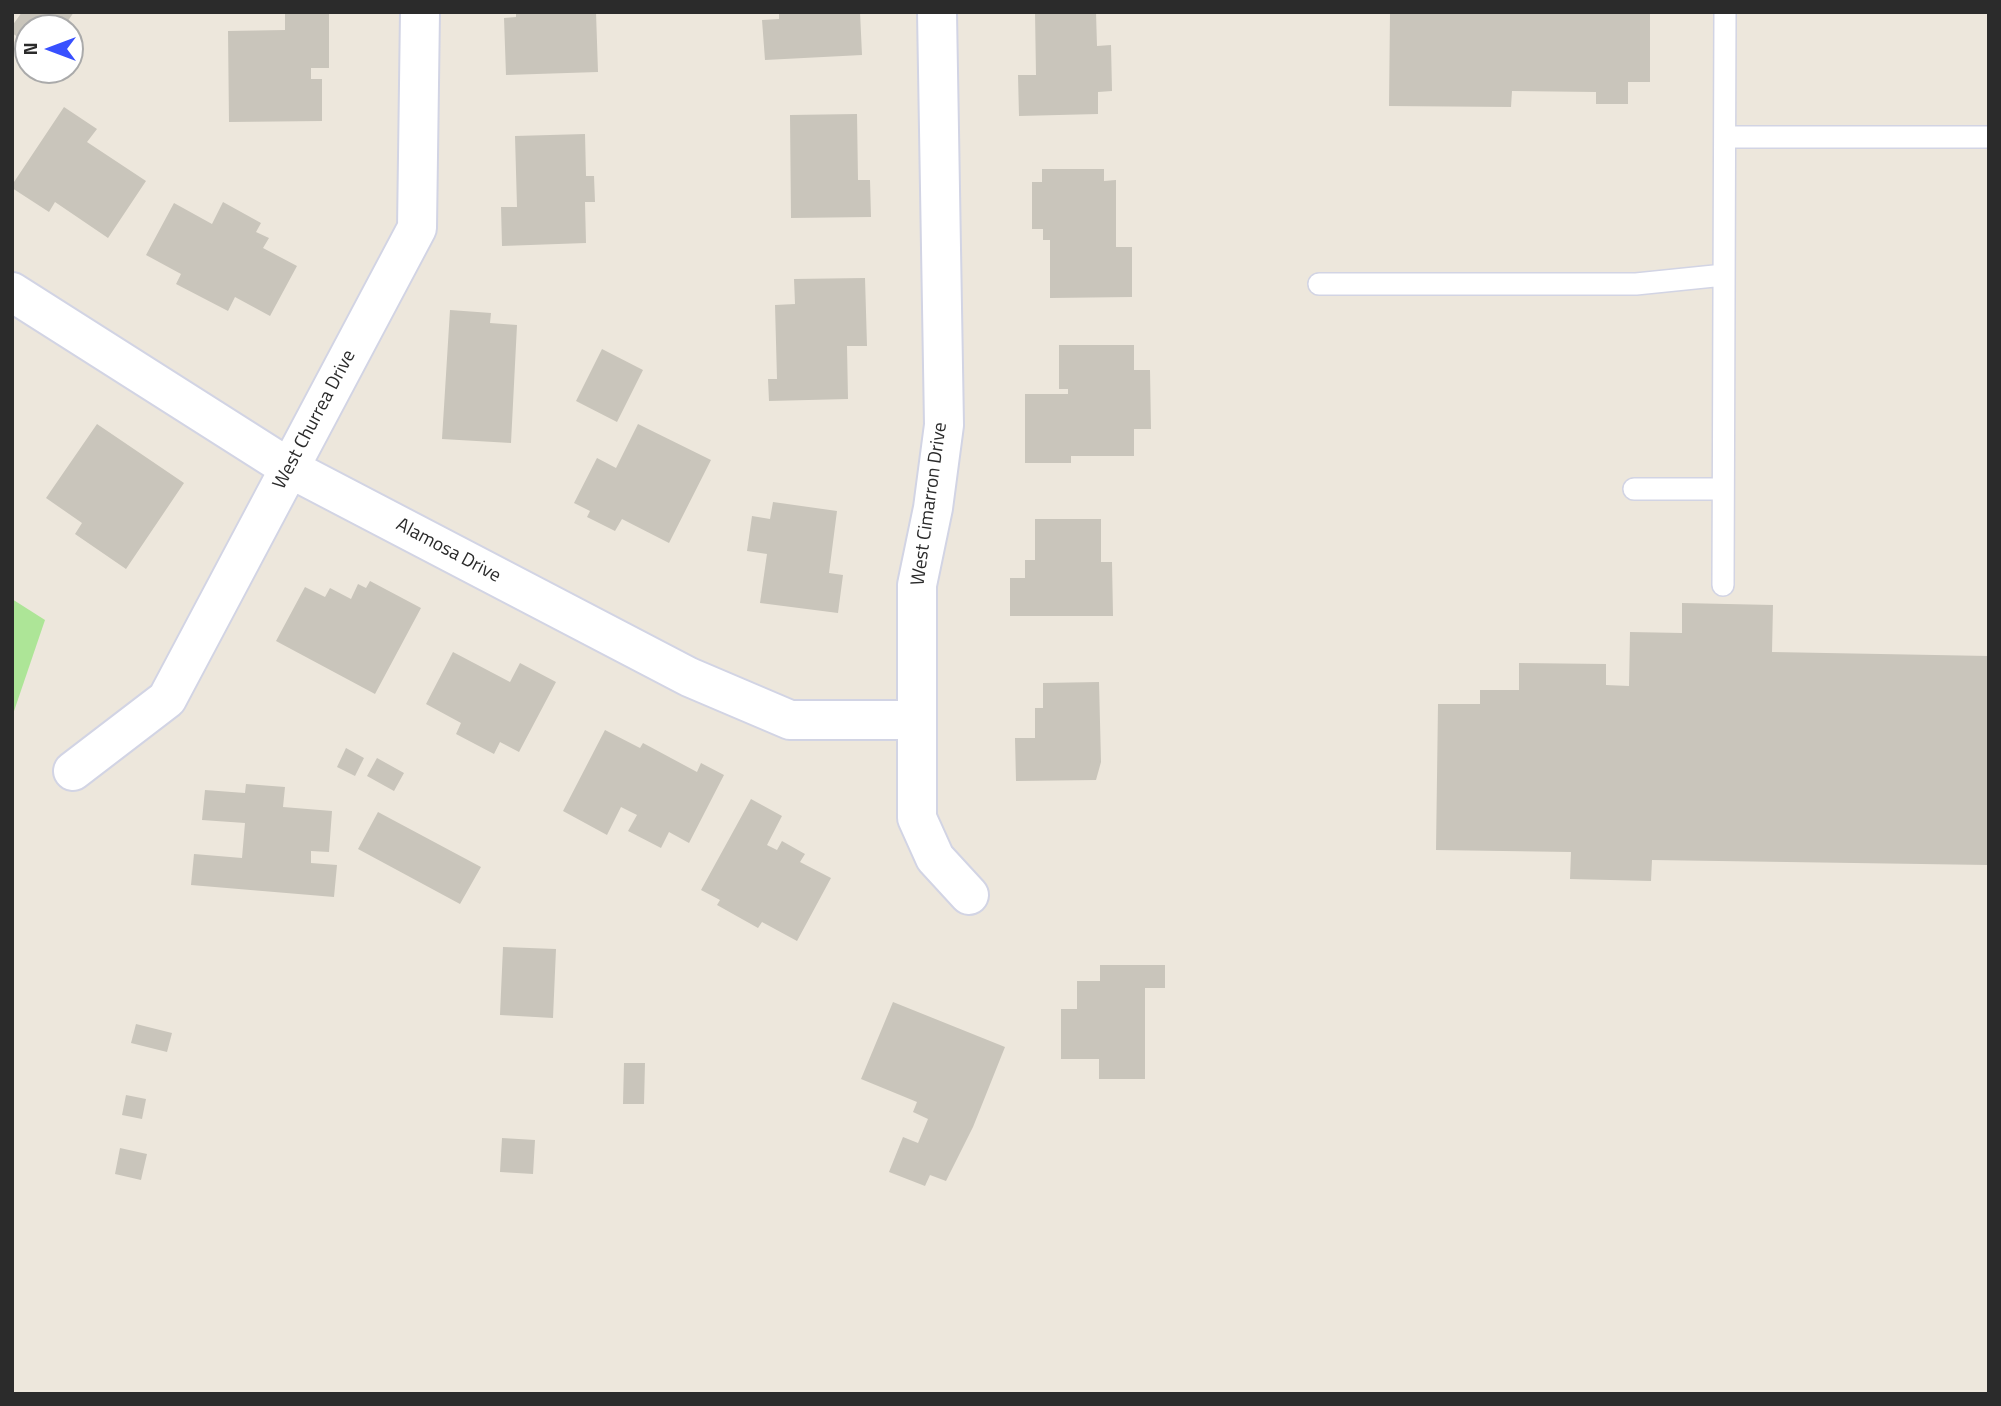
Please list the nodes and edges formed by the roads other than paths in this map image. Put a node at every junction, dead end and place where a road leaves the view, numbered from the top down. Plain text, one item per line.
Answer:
1 (420, 12) edge
2 (937, 12) edge
3 (1725, 12) edge
4 (1725, 136) junction
5 (1989, 136) edge
6 (1724, 275) junction
7 (1319, 284) dead end
8 (12, 292) edge
9 (289, 468) junction
10 (1634, 489) dead end
11 (1723, 489) junction
12 (1723, 585) dead end
13 (916, 720) junction
14 (73, 771) dead end
15 (969, 895) dead end

1 - 9 street, West Churrea Drive
2 - 13 street, West Cimarron Drive
3 - 4 lane
4 - 5 lane
4 - 6 lane
6 - 7 lane
6 - 11 lane
8 - 9 street, Alamosa Drive
9 - 13 street, Alamosa Drive
9 - 14 street, West Churrea Drive
10 - 11 lane
11 - 12 lane
13 - 15 street, West Cimarron Drive

